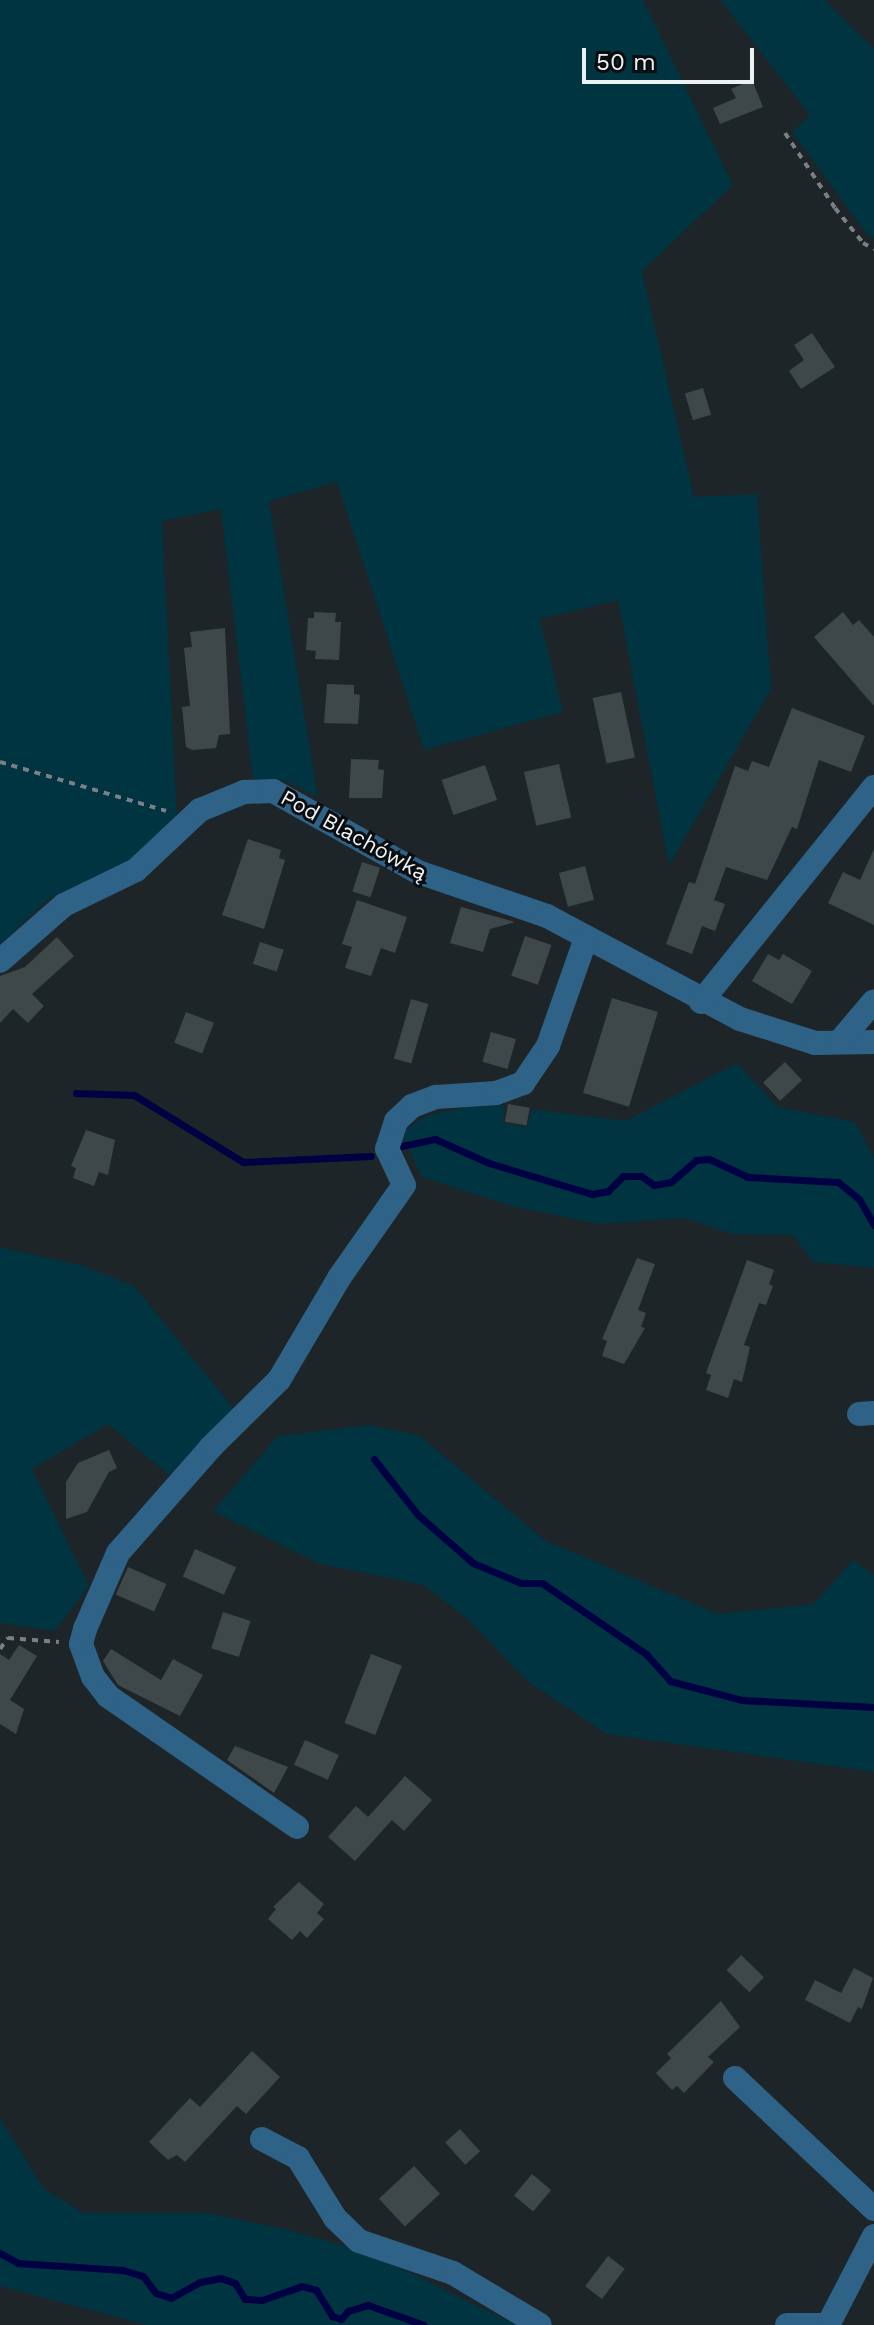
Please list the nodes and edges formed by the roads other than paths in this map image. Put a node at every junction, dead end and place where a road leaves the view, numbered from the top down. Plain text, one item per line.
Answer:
1 (874, 787) edge
2 (586, 938) junction
3 (0, 961) edge
4 (874, 1001) edge
5 (701, 1002) junction
6 (840, 1041) junction
7 (874, 1042) edge
8 (297, 1827) dead end
9 (735, 2078) dead end
10 (262, 2139) dead end
11 (874, 2209) edge
12 (874, 2236) edge
13 (540, 2325) edge
14 (787, 2325) edge
15 (828, 2325) edge

1 - 5 street
2 - 3 street, Pod Blachówką
2 - 5 street, Pod Blachówką
2 - 8 street
4 - 6 street
5 - 6 street, Pod Blachówką
6 - 7 street, Pod Blachówką
9 - 11 street
10 - 13 street
12 - 15 street
14 - 15 street

